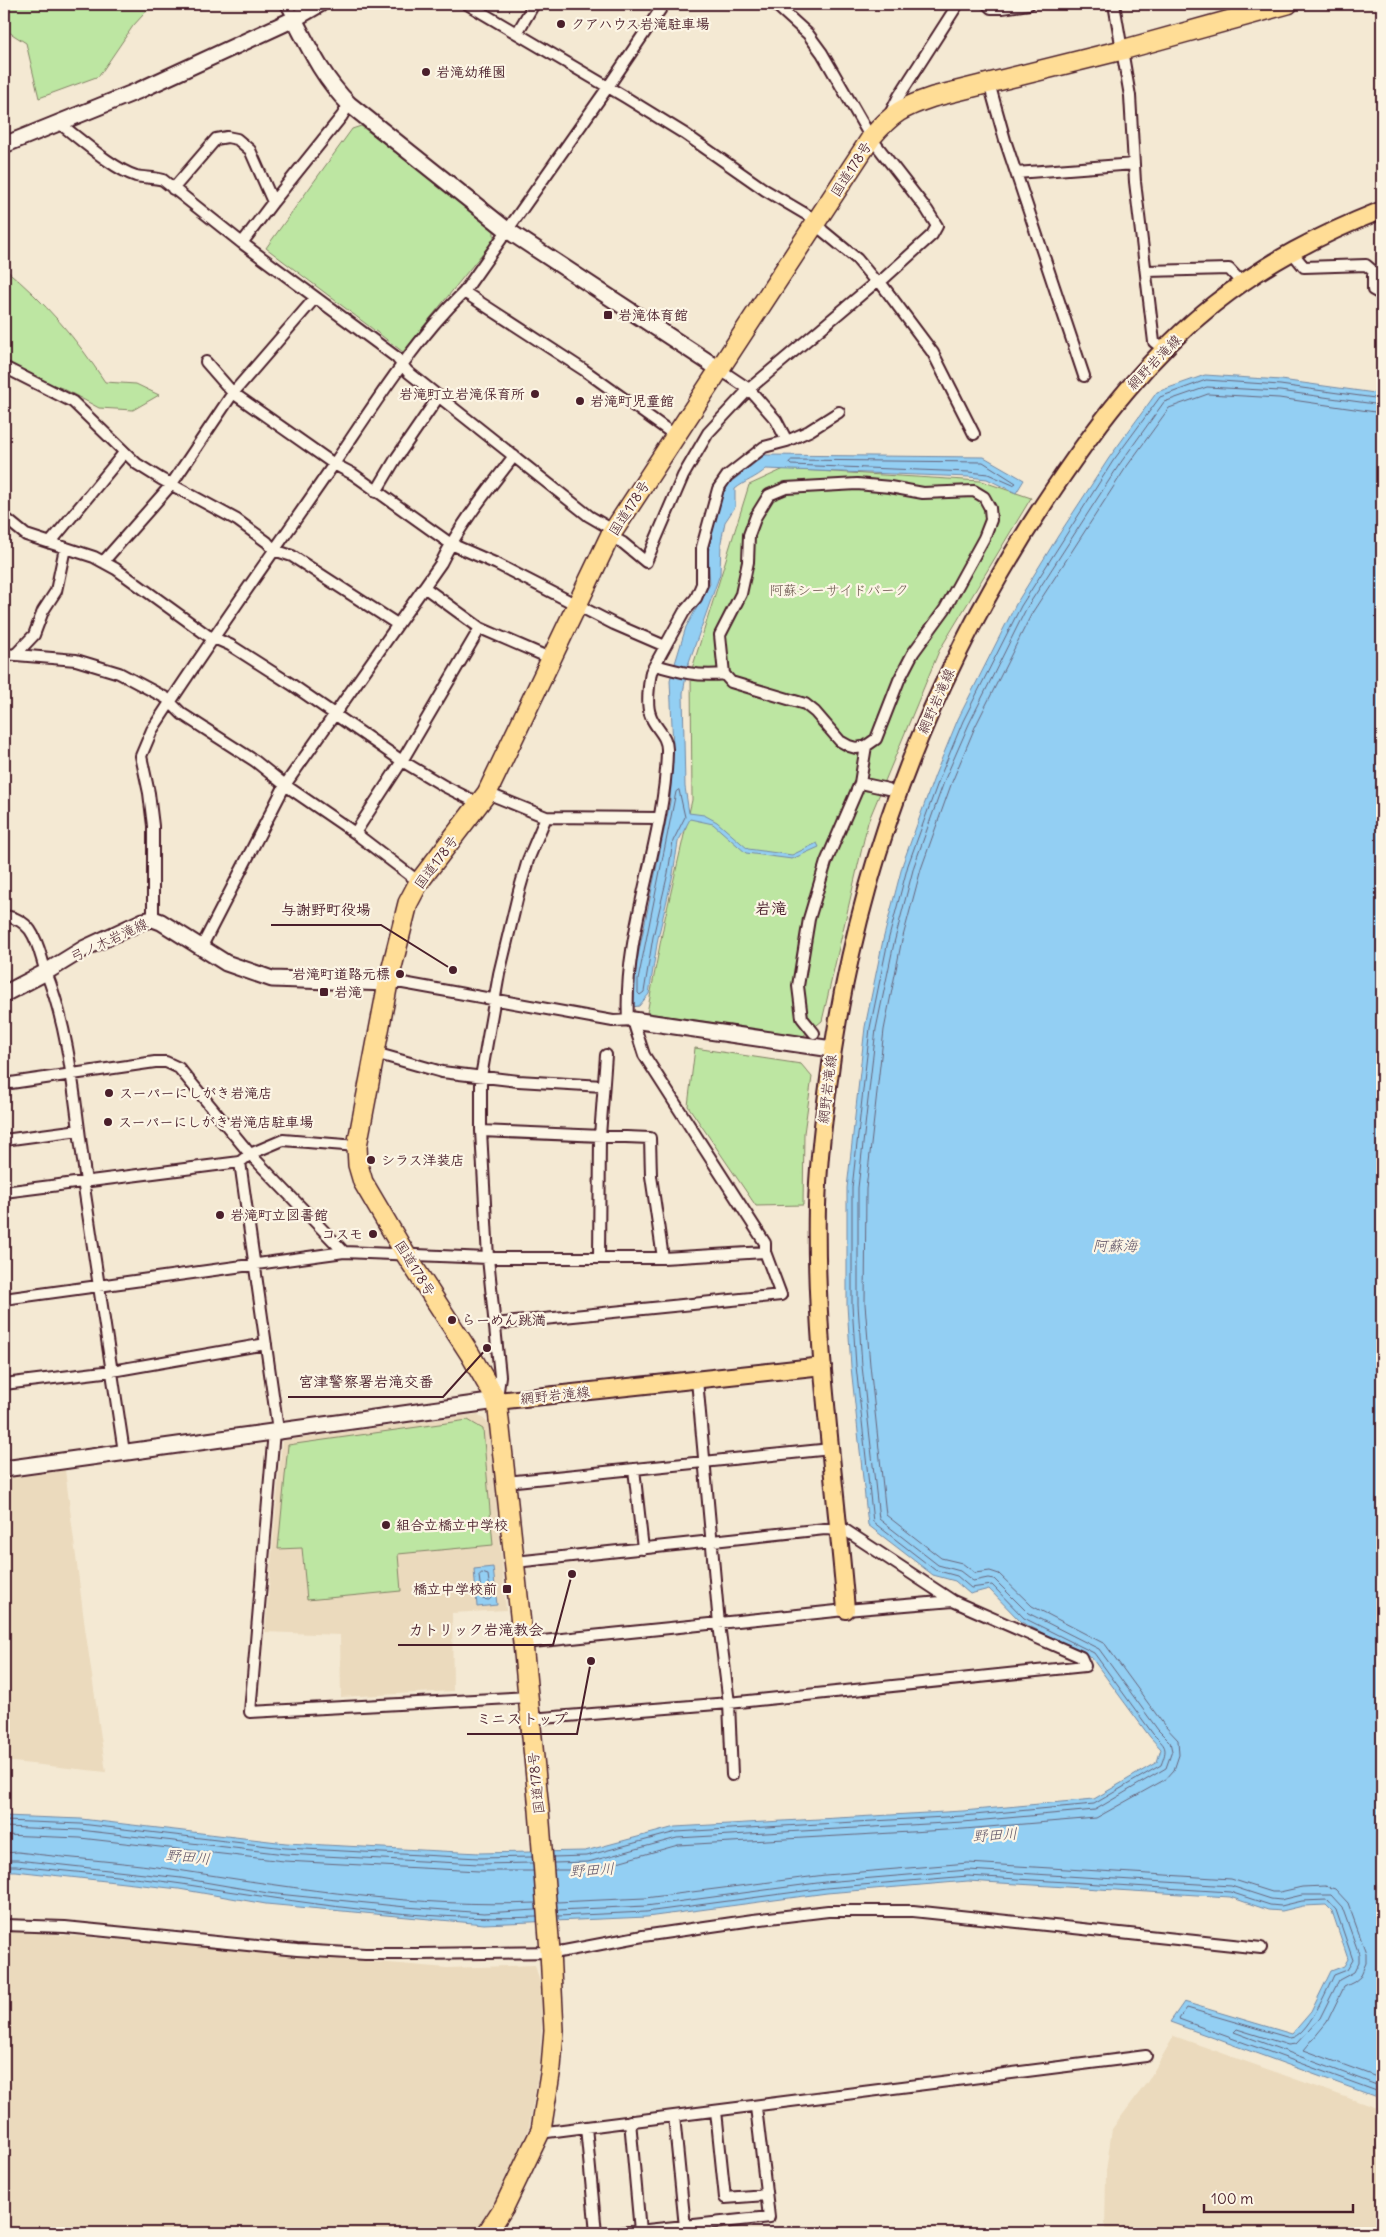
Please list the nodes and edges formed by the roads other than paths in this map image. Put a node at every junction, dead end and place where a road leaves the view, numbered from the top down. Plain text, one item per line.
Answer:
1 (286, 4) edge
2 (320, 4) edge
3 (534, 4) edge
4 (664, 4) edge
5 (776, 4) edge
6 (958, 4) edge
7 (988, 4) edge
8 (1029, 4) edge
9 (1114, 4) edge
10 (1288, 4) edge
11 (474, 5) edge
12 (1266, 7) edge
13 (294, 19) junction
14 (517, 33) junction
15 (1122, 50) junction
16 (989, 83) junction
17 (608, 87) junction
18 (349, 104) junction
19 (888, 118) junction
20 (59, 123) junction
21 (871, 138) junction
22 (4, 145) edge
23 (1134, 164) junction
24 (1016, 173) junction
25 (173, 188) junction
26 (273, 202) junction
27 (1382, 210) edge
28 (816, 223) junction
29 (507, 230) junction
30 (242, 243) junction
31 (1292, 251) junction
32 (1146, 271) junction
33 (878, 282) junction
34 (1242, 283) junction
35 (464, 292) junction
36 (1382, 295) edge
37 (315, 298) junction
38 (1164, 349) junction
39 (206, 362) dead end
40 (403, 364) junction
41 (4, 367) edge
42 (719, 369) junction
43 (1084, 376) dead end
44 (749, 388) junction
45 (233, 393) junction
46 (439, 396) junction
47 (839, 412) dead end
48 (974, 434) dead end
49 (676, 436) junction
50 (787, 441) junction
51 (124, 453) junction
52 (514, 456) junction
53 (334, 464) junction
54 (171, 485) junction
55 (376, 492) junction
56 (4, 518) edge
57 (611, 533) junction
58 (50, 543) junction
59 (451, 544) junction
60 (65, 548) junction
61 (274, 550) junction
62 (103, 562) junction
63 (424, 587) junction
64 (576, 605) junction
65 (397, 624) junction
66 (480, 628) junction
67 (214, 637) junction
68 (665, 646) junction
69 (4, 654) edge
70 (16, 654) junction
71 (552, 659) junction
72 (655, 665) junction
73 (724, 674) junction
74 (169, 703) junction
75 (334, 714) junction
76 (866, 746) junction
77 (402, 761) junction
78 (860, 783) junction
79 (285, 786) junction
80 (888, 789) dead end
81 (484, 799) junction
82 (546, 817) junction
83 (659, 818) junction
84 (354, 833) junction
85 (419, 882) junction
86 (4, 916) edge
87 (153, 919) junction
88 (201, 948) junction
89 (46, 972) junction
90 (388, 983) junction
91 (4, 994) edge
92 (494, 999) junction
93 (632, 1020) junction
94 (814, 1032) dead end
95 (832, 1050) junction
96 (375, 1053) junction
97 (606, 1055) dead end
98 (71, 1076) junction
99 (482, 1077) junction
100 (4, 1084) edge
101 (603, 1086) junction
102 (79, 1130) junction
103 (481, 1131) junction
104 (600, 1136) junction
105 (4, 1140) edge
106 (357, 1146) junction
107 (250, 1154) junction
108 (240, 1162) junction
109 (86, 1181) junction
110 (4, 1192) edge
111 (344, 1252) junction
112 (765, 1252) junction
113 (406, 1255) junction
114 (488, 1258) junction
115 (599, 1258) junction
116 (663, 1258) junction
117 (255, 1264) junction
118 (99, 1285) junction
119 (4, 1299) edge
120 (494, 1324) junction
121 (266, 1344) junction
122 (823, 1366) junction
123 (112, 1371) junction
124 (697, 1380) junction
125 (4, 1384) edge
126 (497, 1401) junction
127 (276, 1431) junction
128 (831, 1449) junction
129 (124, 1452) junction
130 (705, 1462) junction
131 (4, 1469) edge
132 (634, 1469) junction
133 (506, 1482) junction
134 (839, 1528) junction
135 (712, 1541) junction
136 (643, 1549) junction
137 (515, 1562) junction
138 (953, 1602) junction
139 (846, 1610) junction
140 (719, 1624) junction
141 (524, 1643) junction
142 (528, 1697) junction
143 (730, 1703) junction
144 (530, 1720) junction
145 (732, 1775) dead end
146 (4, 1925) edge
147 (1261, 1948) dead end
148 (550, 1951) junction
149 (1146, 2056) dead end
150 (756, 2107) junction
151 (716, 2111) junction
152 (674, 2116) junction
153 (630, 2121) junction
154 (586, 2127) junction
155 (540, 2130) junction
156 (766, 2195) junction
157 (685, 2227) junction
158 (640, 2230) junction
159 (487, 2233) edge
160 (596, 2233) edge
161 (619, 2233) edge

1 - 13 street
2 - 13 street
3 - 14 street
4 - 17 street
5 - 21 street
6 - 19 street
7 - 8 street
9 - 15 street
10 - 12 highway, 国道178号
11 - 14 street
12 - 15 highway, 国道178号
13 - 18 street
13 - 20 street
14 - 17 street
15 - 16 highway, 国道178号
15 - 23 street
16 - 19 highway, 国道178号
16 - 24 street
17 - 28 street
17 - 29 street
18 - 26 street
18 - 29 street
19 - 21 highway, 国道178号
20 - 22 street
20 - 25 street
21 - 28 highway, 国道178号
21 - 33 street
23 - 24 street
23 - 32 street
24 - 43 street
25 - 26 street
25 - 30 street
26 - 30 street
27 - 31 main road, 網野岩滝線
28 - 33 street
28 - 42 highway, 国道178号
29 - 35 street
29 - 42 street
30 - 37 street
31 - 34 main road, 網野岩滝線
31 - 36 street
32 - 34 street
32 - 38 street
33 - 44 street
33 - 48 street
34 - 38 main road, 網野岩滝線
35 - 40 street
35 - 49 street
37 - 40 street
37 - 45 street
38 - 95 main road, 網野岩滝線
39 - 45 street
40 - 46 street
40 - 53 street
41 - 51 street
42 - 44 street
42 - 49 highway, 国道178号
44 - 50 street
44 - 57 street
45 - 53 street
45 - 54 street
46 - 52 street
46 - 55 street
47 - 50 street
49 - 57 highway, 国道178号
50 - 68 street
51 - 54 street
51 - 58 street
52 - 57 street
52 - 59 street
53 - 55 street
53 - 61 street
54 - 61 street
54 - 62 street
55 - 59 street
56 - 58 street
57 - 64 highway, 国道178号
58 - 60 street
59 - 63 street
59 - 64 street
60 - 62 street
60 - 70 street
61 - 65 street
61 - 67 street
62 - 67 street
63 - 65 street
63 - 66 street
64 - 68 street
64 - 71 highway, 国道178号
65 - 75 street
66 - 71 street
66 - 77 street
67 - 74 street
67 - 75 street
68 - 72 street
69 - 70 street
70 - 74 street
71 - 81 highway, 国道178号
72 - 73 street
72 - 83 street
73 - 76 street
73 - 76 street
74 - 79 street
74 - 87 street
75 - 77 street
75 - 79 street
76 - 78 street
77 - 81 street
77 - 84 street
78 - 80 street
78 - 94 street
79 - 84 street
79 - 88 street
81 - 82 street
81 - 85 highway, 国道178号
82 - 83 street
82 - 92 street
83 - 93 street
84 - 85 street
85 - 90 highway, 国道178号
86 - 89 street
87 - 88 street, 弓ノ木岩滝線
87 - 89 street, 弓ノ木岩滝線
88 - 90 street, 弓ノ木岩滝線
89 - 91 street, 弓ノ木岩滝線
89 - 98 street
90 - 92 street
90 - 96 highway, 国道178号
92 - 93 street
92 - 99 street
93 - 95 street
93 - 112 street
95 - 122 main road, 網野岩滝線
96 - 99 street
96 - 106 highway, 国道178号
97 - 101 street
98 - 100 street
98 - 102 street
98 - 107 street
99 - 101 street
99 - 103 street
101 - 104 street
102 - 105 street
102 - 109 street
103 - 104 street
103 - 114 street
104 - 115 street
104 - 116 street
106 - 107 street
106 - 113 highway, 国道178号
107 - 108 street
107 - 111 street
108 - 109 street
108 - 117 street
109 - 110 street
109 - 118 street
111 - 113 street
111 - 117 street
112 - 116 street
112 - 120 street
113 - 114 street
113 - 126 highway, 国道178号
114 - 115 street
114 - 120 street
115 - 116 street
117 - 118 street
117 - 121 street
118 - 119 street
118 - 123 street
120 - 126 street
121 - 123 street
121 - 127 street
122 - 124 main road, 網野岩滝線
122 - 128 main road, 網野岩滝線
123 - 125 street
123 - 129 street
124 - 126 main road, 網野岩滝線
124 - 130 street
126 - 127 street
126 - 133 highway, 国道178号
127 - 129 street
127 - 142 street
128 - 130 street
128 - 134 main road, 網野岩滝線
129 - 131 street
130 - 132 street
130 - 135 street
132 - 133 street
132 - 136 street
133 - 137 highway, 国道178号
134 - 135 street
134 - 138 street
134 - 139 main road, 網野岩滝線
135 - 136 street
135 - 140 street
136 - 137 street
137 - 141 highway, 国道178号
138 - 139 street
138 - 143 street
139 - 140 street
140 - 141 street
140 - 143 street
141 - 142 highway, 国道178号
142 - 144 highway, 国道178号
143 - 144 street
143 - 145 street
144 - 148 highway, 国道178号
146 - 148 street
147 - 148 street
148 - 155 highway, 国道178号
149 - 150 street
150 - 151 street
150 - 156 street
151 - 152 street
151 - 156 street
152 - 153 street
152 - 157 street
153 - 154 street
153 - 158 street
154 - 155 street
154 - 160 street
155 - 159 highway, 国道178号
156 - 157 street
157 - 158 street
158 - 161 street

